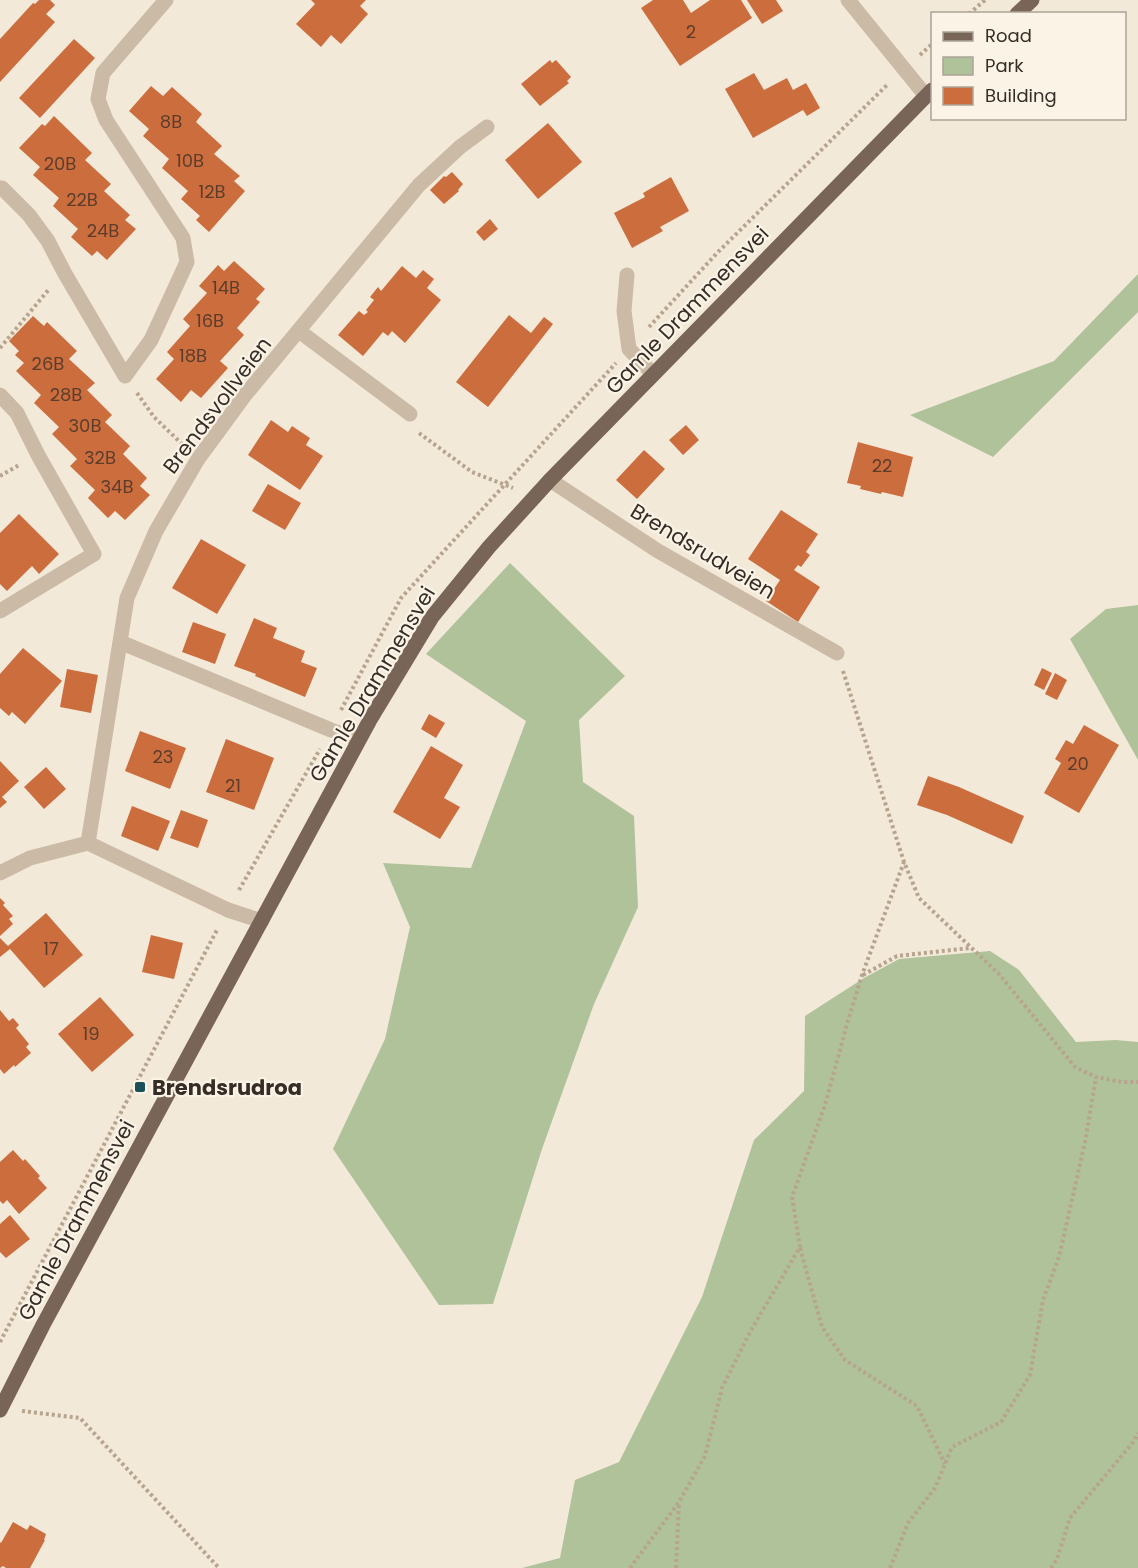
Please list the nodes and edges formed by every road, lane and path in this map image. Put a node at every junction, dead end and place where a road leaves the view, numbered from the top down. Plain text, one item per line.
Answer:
1 (166, 0) edge
2 (848, 0) edge
3 (985, 0) edge
4 (1032, 0) edge
5 (971, 12) edge
6 (1019, 12) edge
7 (929, 93) edge
8 (487, 127) dead end
9 (0, 188) edge
10 (64, 272) junction
11 (627, 275) dead end
12 (299, 331) junction
13 (0, 348) edge
14 (653, 374) junction
15 (125, 376) junction
16 (0, 395) edge
17 (410, 414) joint
18 (198, 459) junction
19 (550, 480) junction
20 (534, 497) junction
21 (0, 611) edge
22 (120, 642) junction
23 (837, 653) joint
24 (358, 739) junction
25 (88, 843) junction
26 (904, 862) junction
27 (0, 873) edge
28 (262, 921) junction
29 (971, 948) junction
30 (862, 975) junction
31 (1096, 1077) junction
32 (1138, 1082) edge
33 (800, 1247) junction
34 (0, 1409) edge
35 (1138, 1433) edge
36 (945, 1465) junction
37 (679, 1502) junction
38 (219, 1568) edge
39 (630, 1568) edge
40 (676, 1568) edge
41 (890, 1568) edge
42 (1051, 1568) edge

1 - 15 street
2 - 7 street
3 - 5 path
4 - 6 main road
7 - 14 main road, Gamle Drammensvei
8 - 12 street, Brendsvollveien
9 - 10 street
10 - 13 path
10 - 15 street
11 - 14 street
12 - 17 street
12 - 18 street, Brendsvollveien
14 - 19 main road, Gamle Drammensvei
15 - 18 path
16 - 21 street
17 - 20 path
18 - 22 street, Brendsvollveien
19 - 20 main road, Gamle Drammensvei
19 - 23 street, Brendsrudveien
20 - 24 main road, Gamle Drammensvei
22 - 24 street
22 - 25 street, Brendsvollveien
23 - 26 path
24 - 28 main road, Gamle Drammensvei
25 - 27 street
25 - 28 street
26 - 29 path
26 - 30 path
28 - 34 main road, Gamle Drammensvei
29 - 30 path
29 - 31 path
30 - 33 path
31 - 32 path
31 - 36 path
33 - 36 path
33 - 37 path
34 - 38 path
35 - 42 path
36 - 41 path
37 - 39 path
37 - 40 path

